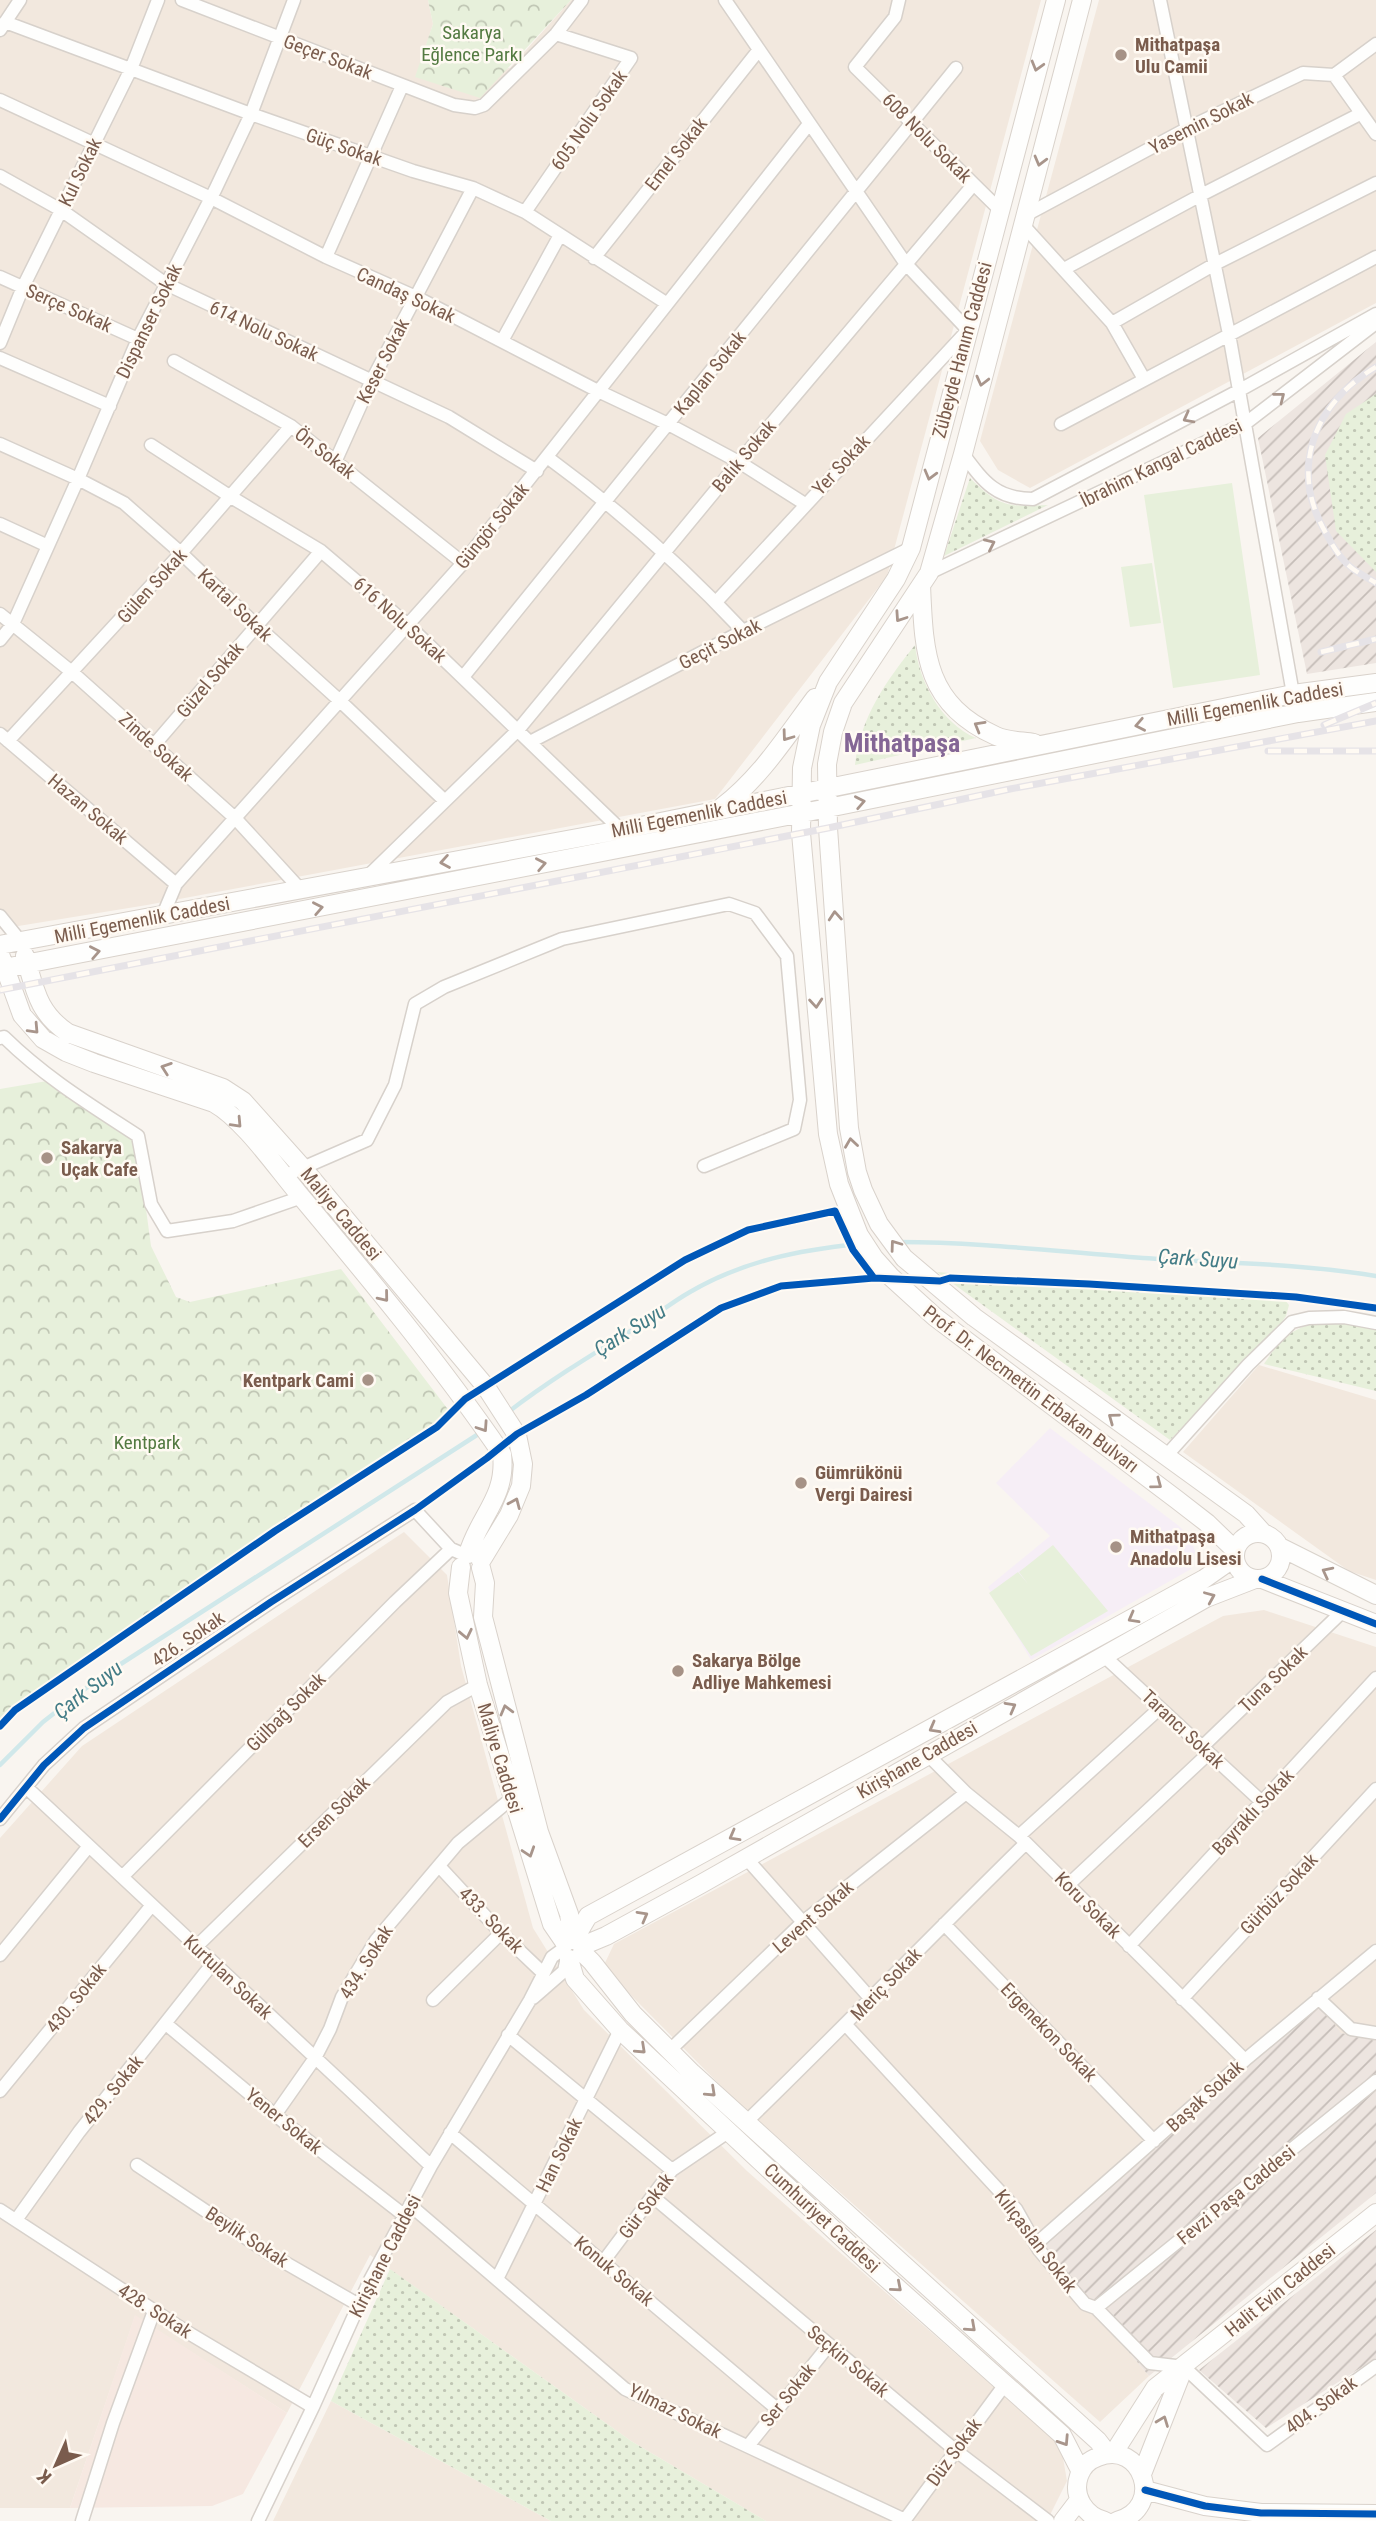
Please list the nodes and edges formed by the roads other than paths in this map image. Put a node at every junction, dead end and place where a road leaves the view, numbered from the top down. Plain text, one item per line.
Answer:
1 (20, 0) edge
2 (158, 0) edge
3 (182, 0) edge
4 (294, 0) edge
5 (582, 0) edge
6 (725, 0) edge
7 (900, 0) edge
8 (1056, 0) edge
9 (1082, 0) edge
10 (1160, 0) edge
11 (3, 26) edge
12 (556, 34) junction
13 (279, 38) junction
14 (1376, 44) edge
15 (758, 51) junction
16 (956, 68) dead end
17 (131, 69) junction
18 (1334, 75) junction
19 (402, 86) junction
20 (0, 100) edge
21 (251, 114) junction
22 (1360, 114) junction
23 (912, 122) junction
24 (809, 124) junction
25 (1188, 128) junction
26 (1376, 134) edge
27 (94, 144) junction
28 (371, 156) junction
29 (0, 176) edge
30 (1376, 183) edge
31 (973, 185) junction
32 (473, 188) junction
33 (858, 192) junction
34 (1201, 195) junction
35 (211, 198) junction
36 (999, 209) junction
37 (61, 210) junction
38 (525, 212) junction
39 (1025, 220) junction
40 (561, 235) junction
41 (326, 257) junction
42 (1376, 257) edge
43 (594, 258) junction
44 (906, 264) junction
45 (1215, 264) junction
46 (1064, 269) junction
47 (0, 276) edge
48 (166, 284) junction
49 (23, 287) junction
50 (416, 298) junction
51 (666, 303) junction
52 (1376, 314) edge
53 (1112, 323) junction
54 (1376, 323) edge
55 (968, 330) junction
56 (1229, 334) junction
57 (138, 339) junction
58 (502, 341) junction
59 (0, 343) edge
60 (0, 358) edge
61 (174, 361) dead end
62 (1144, 379) junction
63 (371, 382) junction
64 (1240, 390) junction
65 (598, 391) junction
66 (110, 405) junction
67 (1246, 423) junction
68 (668, 424) junction
69 (1060, 424) dead end
70 (291, 426) junction
71 (0, 444) edge
72 (151, 445) dead end
73 (963, 454) junction
74 (547, 457) junction
75 (335, 460) junction
76 (739, 462) junction
77 (537, 471) junction
78 (78, 479) junction
79 (231, 497) junction
80 (606, 500) junction
81 (805, 504) junction
82 (0, 524) edge
83 (48, 546) junction
84 (911, 548) junction
85 (321, 551) junction
86 (181, 553) junction
87 (664, 553) junction
88 (463, 563) junction
89 (925, 579) junction
90 (716, 602) junction
91 (0, 614) edge
92 (13, 624) junction
93 (256, 625) junction
94 (408, 625) junction
95 (743, 631) junction
96 (0, 640) edge
97 (73, 673) junction
98 (463, 677) junction
99 (828, 682) junction
100 (1376, 683) edge
101 (1293, 694) junction
102 (339, 700) junction
103 (1376, 702) edge
104 (518, 730) junction
105 (4, 737) edge
106 (530, 742) junction
107 (154, 745) junction
108 (1044, 745) junction
109 (828, 788) junction
110 (800, 794) junction
111 (445, 801) junction
112 (828, 808) junction
113 (718, 810) junction
114 (802, 813) junction
115 (235, 818) junction
116 (621, 830) junction
117 (368, 876) junction
118 (176, 884) junction
119 (301, 890) junction
120 (163, 915) junction
121 (0, 916) edge
122 (21, 942) junction
123 (0, 945) edge
124 (2, 964) edge
125 (28, 965) junction
126 (0, 1038) edge
127 (705, 1166) dead end
128 (302, 1167) junction
129 (284, 1176) junction
130 (302, 1197) junction
131 (1376, 1323) edge
132 (1167, 1456) junction
133 (1264, 1534) junction
134 (1280, 1547) junction
135 (1235, 1554) junction
136 (468, 1559) junction
137 (1259, 1579) junction
138 (1376, 1595) edge
139 (1344, 1610) junction
140 (1376, 1625) edge
141 (1104, 1656) junction
142 (1376, 1678) edge
143 (478, 1685) junction
144 (1160, 1708) junction
145 (1205, 1750) junction
146 (927, 1754) junction
147 (26, 1787) junction
148 (1376, 1789) edge
149 (966, 1793) junction
150 (512, 1798) junction
151 (1262, 1802) junction
152 (0, 1819) edge
153 (1022, 1840) junction
154 (89, 1846) junction
155 (746, 1857) junction
156 (439, 1866) junction
157 (122, 1877) junction
158 (1068, 1885) junction
159 (152, 1905) junction
160 (803, 1922) junction
161 (944, 1924) junction
162 (501, 1933) junction
163 (1129, 1946) junction
164 (197, 1947) junction
165 (572, 1948) junction
166 (1376, 1951) edge
167 (0, 1955) edge
168 (213, 1963) junction
169 (543, 1973) junction
170 (1182, 1998) junction
171 (1318, 1998) junction
172 (871, 1999) junction
173 (433, 2000) dead end
174 (530, 2000) junction
175 (166, 2024) junction
176 (846, 2025) junction
177 (620, 2030) junction
178 (1376, 2034) edge
179 (508, 2035) junction
180 (669, 2051) junction
181 (315, 2058) junction
182 (1245, 2060) junction
183 (1376, 2081) edge
184 (0, 2091) edge
185 (586, 2099) junction
186 (275, 2115) junction
187 (745, 2123) junction
188 (728, 2132) junction
189 (450, 2133) junction
190 (1154, 2141) junction
191 (137, 2165) dead end
192 (431, 2166) junction
193 (672, 2170) junction
194 (652, 2196) junction
195 (535, 2204) junction
196 (0, 2210) edge
197 (407, 2210) junction
198 (1376, 2213) edge
199 (16, 2220) junction
200 (1036, 2244) junction
201 (603, 2262) junction
202 (497, 2279) junction
203 (359, 2305) junction
204 (1096, 2308) junction
205 (154, 2311) junction
206 (829, 2345) junction
207 (1376, 2366) edge
208 (1184, 2367) junction
209 (1006, 2383) junction
210 (313, 2407) junction
211 (777, 2409) junction
212 (748, 2446) junction
213 (955, 2450) junction
214 (1111, 2454) junction
215 (1081, 2472) junction
216 (1143, 2482) junction
217 (1079, 2500) junction
218 (1376, 2514) edge
219 (904, 2520) edge
220 (82, 2521) edge
221 (258, 2521) edge
222 (1048, 2521) edge
223 (1063, 2521) edge
224 (1105, 2521) edge
225 (1120, 2521) edge

1 - 11 street
2 - 17 street, Kul Sokak
3 - 13 street, Geçer Sokak
4 - 13 street, Dispanser Sokak
5 - 12 street
6 - 15 street
7 - 23 street, 608 Nolu Sokak
8 -> 36 main road, Zübeyde Hanım Caddesi
9 -> 39 main road, Zübeyde Hanım Caddesi
10 - 25 street
11 - 17 street, Güç Sokak
12 - 19 street, Geçer Sokak
12 - 38 street, 605 Nolu Sokak
13 - 19 street, Geçer Sokak
13 - 21 street, Dispanser Sokak
14 - 18 street
15 - 24 street
15 - 43 street, Emel Sokak
16 - 23 street, Kaplan Sokak
17 - 21 street, Güç Sokak
17 - 27 street, Kul Sokak
18 - 22 street
18 - 25 street, Yasemin Sokak
19 - 28 street
20 - 27 street, Candaş Sokak
21 - 28 street, Güç Sokak
21 - 35 street, Dispanser Sokak
22 - 26 street
22 - 34 street
23 - 31 street, 608 Nolu Sokak
23 - 33 street, Kaplan Sokak
24 - 33 street
24 - 51 street, Güngör Sokak
25 - 34 street
25 - 39 street, Yasemin Sokak
27 - 35 street, Candaş Sokak
27 - 37 street, Kul Sokak
28 - 32 street, Güç Sokak
28 - 41 street
29 - 37 street, 614 Nolu Sokak
30 - 45 street
31 - 36 street, 608 Nolu Sokak
31 - 44 street, Balık Sokak
32 - 38 street, Güç Sokak
32 - 50 street, Keser Sokak
33 - 44 street
33 - 68 street, Kaplan Sokak
34 - 45 street
34 - 46 street
35 - 41 street, Candaş Sokak
35 - 48 street, Dispanser Sokak
36 - 55 main road, Zübeyde Hanım Caddesi
37 - 48 street, 614 Nolu Sokak
37 - 49 street, Kul Sokak
38 - 40 street, Güç Sokak
39 - 46 street
39 -> 73 main road, Zübeyde Hanım Caddesi
40 - 43 street, Güç Sokak
40 - 58 street
41 - 50 street, Candaş Sokak
42 - 56 street
43 - 51 street, Güç Sokak
44 - 55 street
44 - 76 street, Balık Sokak
45 - 53 street
45 - 56 street
46 - 53 street
47 - 49 street, Serçe Sokak
48 - 57 street, Dispanser Sokak
48 - 63 street, 614 Nolu Sokak
49 - 57 street, Serçe Sokak
49 - 59 street, Kul Sokak
50 - 58 street, Candaş Sokak
50 - 63 street, Keser Sokak
51 - 65 street, Güngör Sokak
52 - 64 street, İbrahim Kangal Caddesi
53 - 62 street
67 -> 54 street, İbrahim Kangal Caddesi
55 - 81 street, Yer Sokak
55 -> 84 main road, Zübeyde Hanım Caddesi
56 - 62 street
56 - 64 street
57 - 66 street, Dispanser Sokak
58 - 65 street, Candaş Sokak
60 - 66 street
61 - 70 street, Ön Sokak
62 - 69 street
63 - 75 street, Keser Sokak
63 - 77 street, 614 Nolu Sokak
64 - 67 street
64 -> 73 street, İbrahim Kangal Caddesi
65 - 68 street, Candaş Sokak
65 - 74 street, Güngör Sokak
66 - 78 street, Dispanser Sokak
89 -> 67 street, İbrahim Kangal Caddesi
67 - 101 street
68 - 76 street, Candaş Sokak
68 - 80 street, Kaplan Sokak
70 - 75 street, Ön Sokak
70 - 79 street, Gülen Sokak
71 - 78 street, Kartal Sokak
72 - 79 street, 616 Nolu Sokak
73 - 89 main road, Zübeyde Hanım Caddesi
74 - 77 street, Güngör Sokak
74 - 80 street
75 - 88 street, Ön Sokak
76 - 81 street, Candaş Sokak
76 - 87 street, Balık Sokak
77 - 88 street, Güngör Sokak
78 - 83 street, Dispanser Sokak
78 - 86 street, Kartal Sokak
79 - 85 street, 616 Nolu Sokak
79 - 86 street, Gülen Sokak
80 - 87 street
80 - 98 street, Kaplan Sokak
81 - 90 street, Yer Sokak
82 - 83 street
83 - 92 street, Dispanser Sokak
84 - 95 street, Geçit Sokak
84 - 99 main road, Zübeyde Hanım Caddesi
85 - 93 street, Güzel Sokak
85 - 94 street, 616 Nolu Sokak
86 - 93 street, Kartal Sokak
86 - 97 street, Gülen Sokak
87 - 90 street
87 - 104 street, Balık Sokak
88 - 94 street, Güngör Sokak
108 -> 89 main road, Zübeyde Hanım Caddesi
89 -> 109 main road, Zübeyde Hanım Caddesi
90 - 95 street
91 - 92 street, Zinde Sokak
92 - 96 street, Dispanser Sokak
92 - 97 street, Zinde Sokak
93 - 102 street, Kartal Sokak
93 - 107 street, Güzel Sokak
94 - 98 street, 616 Nolu Sokak
94 - 102 street, Güngör Sokak
95 - 106 street, Geçit Sokak
97 - 105 street, Gülen Sokak
97 - 107 street, Zinde Sokak
98 - 104 street, 616 Nolu Sokak
99 - 110 main road, Zübeyde Hanım Caddesi
99 -> 113 main road, Zübeyde Hanım Caddesi
100 - 101 main road, Milli Egemenlik Caddesi
101 -> 108 main road, Milli Egemenlik Caddesi
102 - 111 street, Kartal Sokak
102 - 115 street, Güngör Sokak
112 -> 103 main road, Milli Egemenlik Caddesi
104 - 106 street, 616 Nolu Sokak
104 - 111 street
105 - 118 street, Hazan Sokak
106 - 116 street, 616 Nolu Sokak
107 - 115 street, Zinde Sokak
108 - 109 main road, Milli Egemenlik Caddesi
109 - 110 main road, Milli Egemenlik Caddesi
109 - 112 main road, Prof. Dr. Necmettin Erbakan Bulvarı
110 - 113 main road, Milli Egemenlik Caddesi
110 - 114 main road, Prof. Dr. Necmettin Erbakan Bulvarı
111 - 117 street
112 - 114 main road, Milli Egemenlik Caddesi
132 -> 112 main road, Prof. Dr. Necmettin Erbakan Bulvarı
113 - 116 main road, Milli Egemenlik Caddesi
125 -> 114 main road, Milli Egemenlik Caddesi
114 -> 135 main road, Prof. Dr. Necmettin Erbakan Bulvarı
115 - 118 street, Güngör Sokak
115 - 119 street, Zinde Sokak
116 -> 117 main road, Milli Egemenlik Caddesi
117 - 119 main road, Milli Egemenlik Caddesi
118 - 120 street, Güngör Sokak
119 - 120 main road, Milli Egemenlik Caddesi
120 - 122 main road, Milli Egemenlik Caddesi
121 - 122 street
122 - 123 main road, Milli Egemenlik Caddesi
122 - 125 main road, Maliye Caddesi
124 - 125 main road, Milli Egemenlik Caddesi
124 -> 129 main road, Maliye Caddesi
128 -> 125 main road, Maliye Caddesi
126 - 130 street
127 - 128 street
128 - 129 street
136 -> 128 main road, Maliye Caddesi
129 - 130 main road, Maliye Caddesi
130 -> 136 main road, Maliye Caddesi
131 - 132 street
132 - 133 main road, Prof. Dr. Necmettin Erbakan Bulvarı
133 - 134 main road
133 - 135 main road
134 - 137 main road
138 -> 134 main road
135 - 137 main road
135 -> 165 main road, Kirişhane Caddesi
136 -> 143 main road, Maliye Caddesi
136 - 147 street, 426. Sokak
136 - 157 street, Gülbağ Sokak
165 -> 136 main road, Maliye Caddesi
137 - 139 main road
141 -> 137 main road, Kirişhane Caddesi
139 - 140 main road
139 - 145 street, Tuna Sokak
141 - 144 street, Tarancı Sokak
146 -> 141 main road, Kirişhane Caddesi
142 - 151 street, Bayraklı Sokak
143 - 150 main road, Maliye Caddesi
143 - 164 street, Ersen Sokak
144 - 145 street, Tarancı Sokak
144 - 153 street, Meriç Sokak
145 - 151 street, Tarancı Sokak
145 - 158 street, Tuna Sokak
146 - 149 street, Koru Sokak
146 - 155 main road, Kirişhane Caddesi
147 - 152 street, 426. Sokak
147 - 154 street, Kurtulan Sokak
148 - 170 street, Gürbüz Sokak
149 - 153 street, Koru Sokak
149 - 160 street, Levent Sokak
150 - 156 street, 434. Sokak
150 -> 165 main road, Maliye Caddesi
151 - 163 street, Bayraklı Sokak
153 - 158 street, Koru Sokak
153 - 161 street, Meriç Sokak
154 - 157 street, Kurtulan Sokak
154 - 167 street
155 - 160 street
165 -> 155 main road, Kirişhane Caddesi
156 - 162 street, 433. Sokak
156 - 181 street, 434. Sokak
157 - 159 street, Kurtulan Sokak
158 - 163 street, Koru Sokak
159 - 164 street, Kurtulan Sokak
159 - 184 street, 430. Sokak
160 - 172 street
160 - 180 street, Levent Sokak
161 - 172 street, Meriç Sokak
161 - 190 street, Ergenekon Sokak
162 - 169 street, 433. Sokak
162 - 173 street
163 - 170 street, Koru Sokak
164 - 168 street, Kurtulan Sokak
165 - 169 street, Kirişhane Caddesi
165 - 174 street, Kirişhane Caddesi
165 - 177 main road, Cumhuriyet Caddesi
165 - 180 main road, Cumhuriyet Caddesi
166 - 171 street, Başak Sokak
168 - 175 street, 429. Sokak
168 - 181 street, Kurtulan Sokak
169 - 174 street, Kirişhane Caddesi
170 - 182 street, Koru Sokak
171 - 178 street
171 - 182 street, Başak Sokak
172 - 176 street, Meriç Sokak
174 - 179 street, Kirişhane Caddesi
175 - 186 street, Yener Sokak
175 - 199 street, 429. Sokak
176 - 187 street, Meriç Sokak
176 - 200 street, Kılıçaslan Sokak
177 - 185 street, Han Sokak
177 -> 188 main road, Cumhuriyet Caddesi
179 - 185 street
179 - 189 street, Kirişhane Caddesi
180 -> 187 main road, Cumhuriyet Caddesi
181 - 186 street, 434. Sokak
181 - 192 street, Kurtulan Sokak
182 - 190 street, Başak Sokak
183 - 204 street, Fevzi Paşa Caddesi
185 - 193 street
185 - 195 street, Han Sokak
186 - 197 street, Yener Sokak
187 -> 214 main road, Cumhuriyet Caddesi
188 - 193 street, Gür Sokak
188 -> 209 main road, Cumhuriyet Caddesi
189 - 192 street, Kirişhane Caddesi
189 - 195 street, Konuk Sokak
190 - 200 street, Başak Sokak
191 - 203 street, Beylik Sokak
192 - 197 street, Kirişhane Caddesi
193 - 194 street, Gür Sokak
194 - 201 street, Gür Sokak
194 - 206 street, Seçkin Sokak
195 - 201 street, Konuk Sokak
195 - 202 street, Han Sokak
196 - 199 street, 428. Sokak
197 - 202 street, Yılmaz Sokak
197 - 203 street, Kirişhane Caddesi
198 - 208 main road, Halit Evin Caddesi
199 - 205 street, 428. Sokak
200 - 204 street, Kılıçaslan Sokak
201 - 211 street, Konuk Sokak
202 - 212 street, Yılmaz Sokak
203 - 210 street, Kirişhane Caddesi
204 - 208 street, Kılıçaslan Sokak
205 - 210 street, 428. Sokak
205 - 220 street
206 - 211 street, Ser Sokak
206 - 213 street, Seçkin Sokak
207 - 208 street, 404. Sokak
208 - 214 main road, Halit Evin Caddesi
216 -> 208 main road, Halit Evin Caddesi
209 - 213 street, Düz Sokak
209 -> 215 main road, Cumhuriyet Caddesi
210 - 221 street, Kirişhane Caddesi
211 - 212 street, Ser Sokak
212 - 219 street, Yılmaz Sokak
213 - 219 street, Düz Sokak
213 - 222 street, Seçkin Sokak
214 - 215 main road
214 - 216 main road, Cumhuriyet Caddesi
215 - 217 main road
216 - 218 main road
216 - 225 main road, Halit Evin Caddesi
217 - 223 main road
217 - 224 main road

